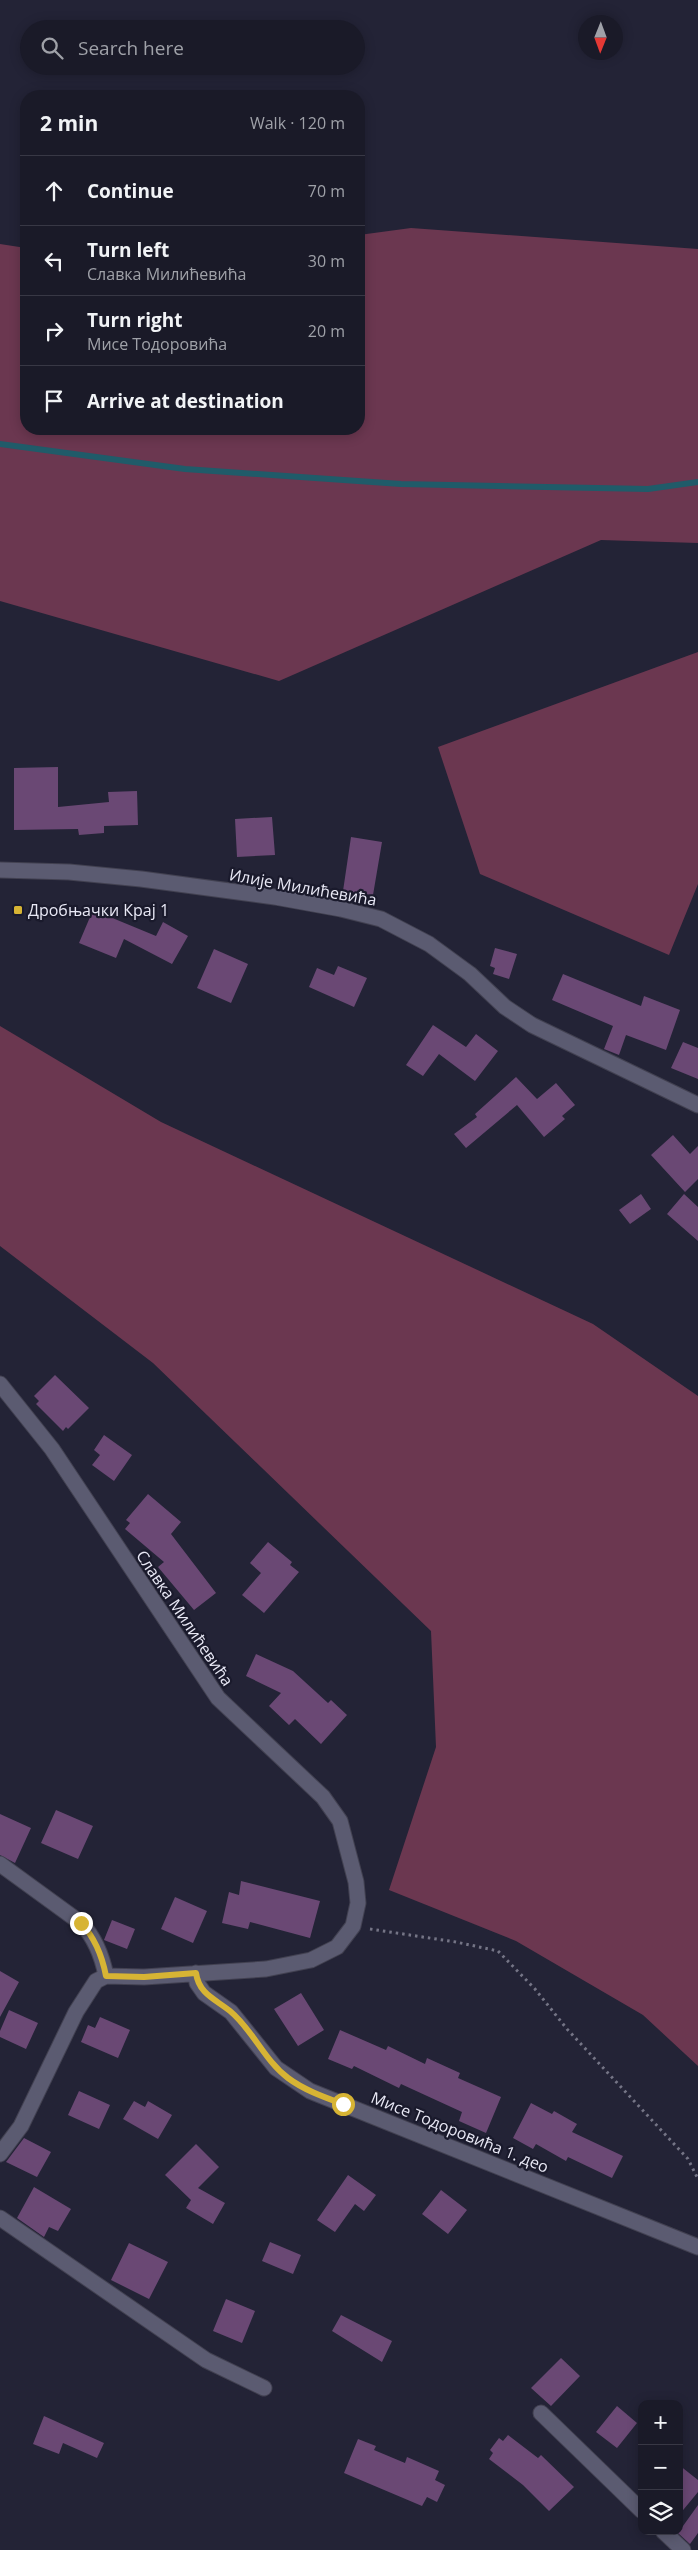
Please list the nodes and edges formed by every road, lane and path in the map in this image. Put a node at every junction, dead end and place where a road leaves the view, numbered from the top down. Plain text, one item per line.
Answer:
1 (0, 870) edge
2 (698, 1105) edge
3 (0, 1384) edge
4 (0, 1864) edge
5 (353, 1926) junction
6 (196, 1973) junction
7 (106, 1976) junction
8 (0, 2154) edge
9 (698, 2179) edge
10 (0, 2218) edge
11 (698, 2247) edge
12 (264, 2388) dead end
13 (542, 2413) dead end
14 (638, 2507) edge
15 (667, 2535) edge
16 (683, 2550) edge

1 - 2 street, Илије Милићевића
3 - 5 street, Славка Милићевића
4 - 7 street
5 - 6 street, Славка Милићевића
5 - 9 path
6 - 7 street, Славка Милићевића
6 - 11 street, Мисе Тодоровића 1. део
7 - 8 street
10 - 12 street
13 - 14 street
15 - 16 street

